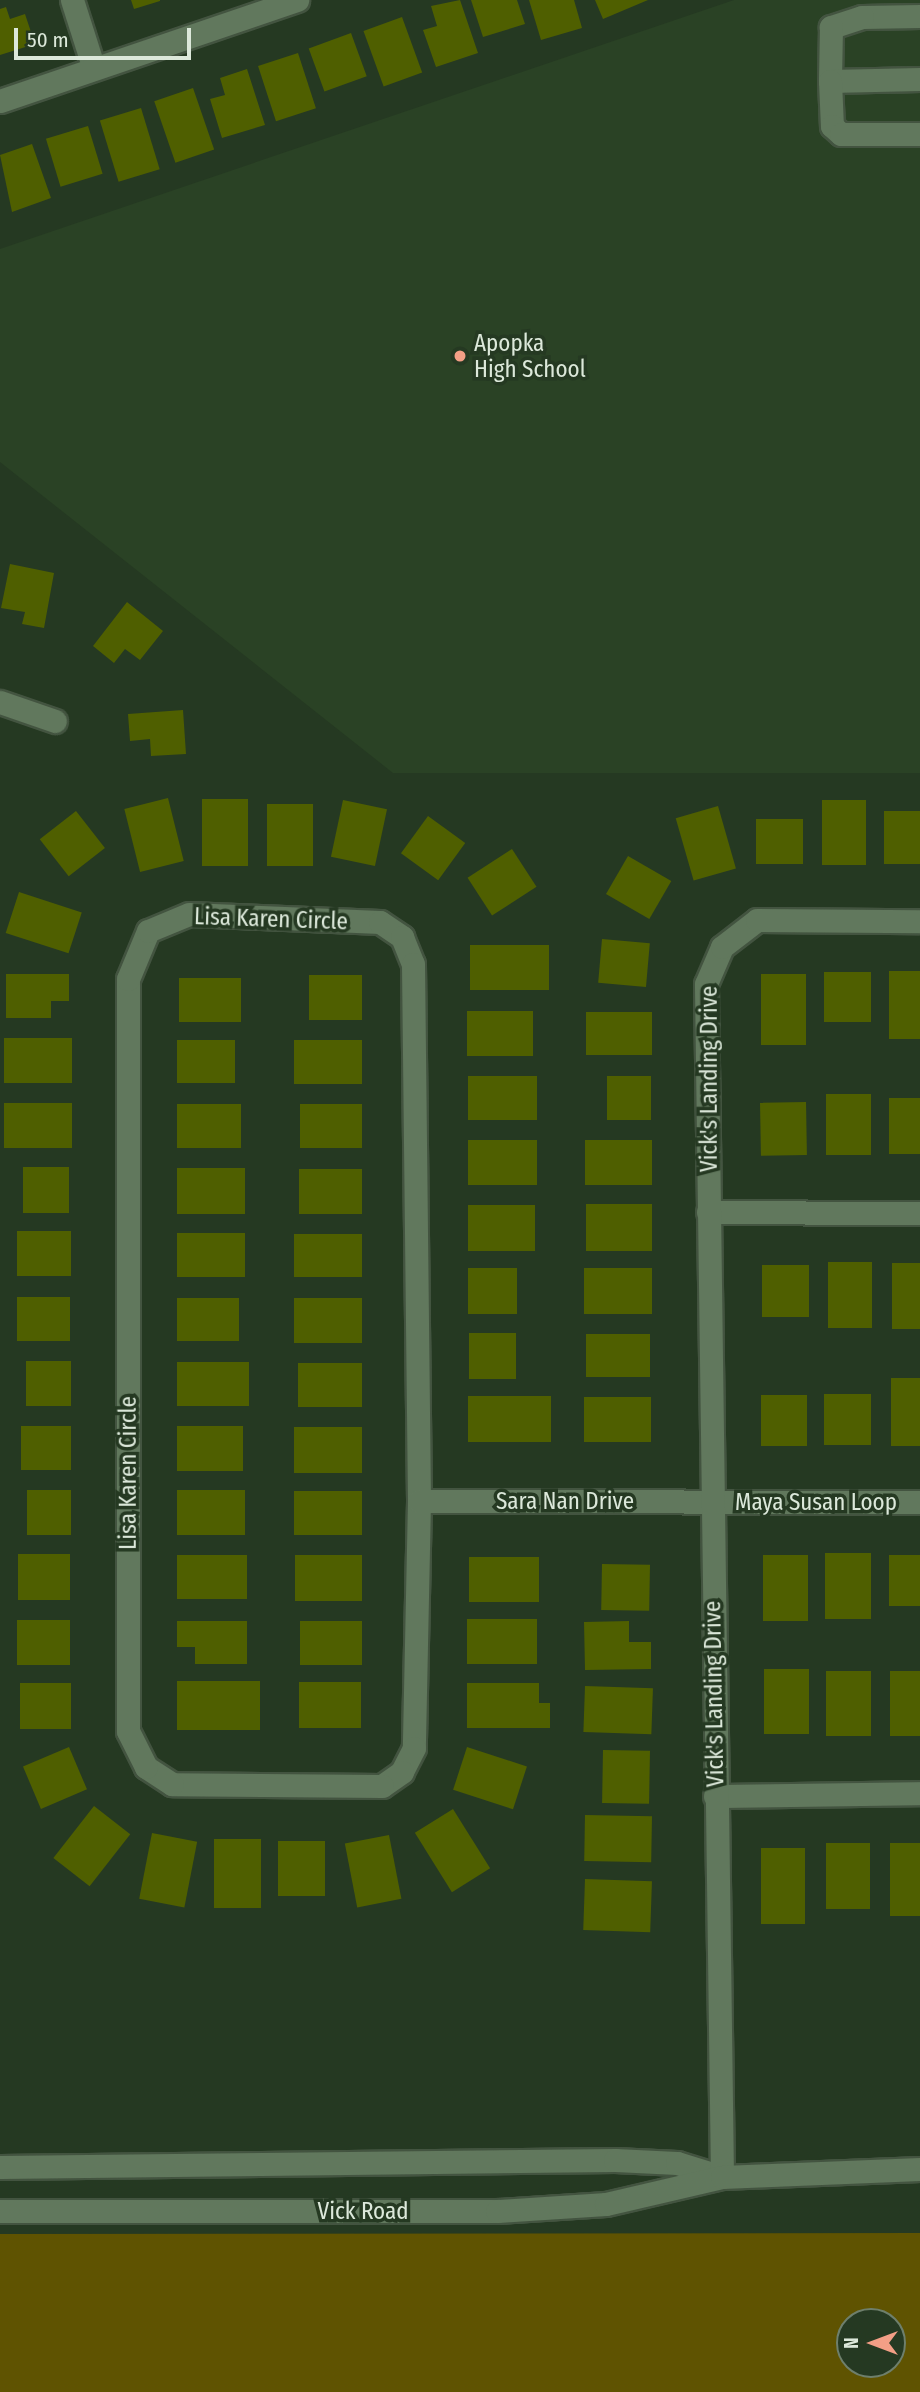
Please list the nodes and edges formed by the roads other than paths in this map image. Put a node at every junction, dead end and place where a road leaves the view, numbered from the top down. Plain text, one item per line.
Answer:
1 (72, 0) edge
2 (297, 0) edge
3 (920, 16) edge
4 (93, 66) junction
5 (920, 79) edge
6 (830, 81) junction
7 (0, 101) edge
8 (920, 134) edge
9 (0, 702) edge
10 (55, 721) dead end
11 (920, 920) edge
12 (708, 1212) junction
13 (920, 1213) edge
14 (419, 1501) junction
15 (711, 1501) junction
16 (920, 1502) edge
17 (920, 1793) edge
18 (715, 1796) junction
19 (0, 2167) edge
20 (920, 2169) edge
21 (722, 2177) junction
22 (0, 2211) edge

1 - 4 street
2 - 4 street
3 - 6 street
4 - 7 street
5 - 6 street
6 - 8 street
9 - 10 street
11 - 12 street, Vick's Landing Drive
12 - 13 street
12 - 15 street, Vick's Landing Drive
14 - 14 street, Lisa Karen Circle
14 - 15 street, Sara Nan Drive
15 - 16 street, Maya Susan Loop
15 - 18 street, Vick's Landing Drive
17 - 18 street
18 - 21 street, Vick's Landing Drive
19 - 21 street, Vick Road
20 - 21 street, Vick Road
21 - 22 street, Vick Road

